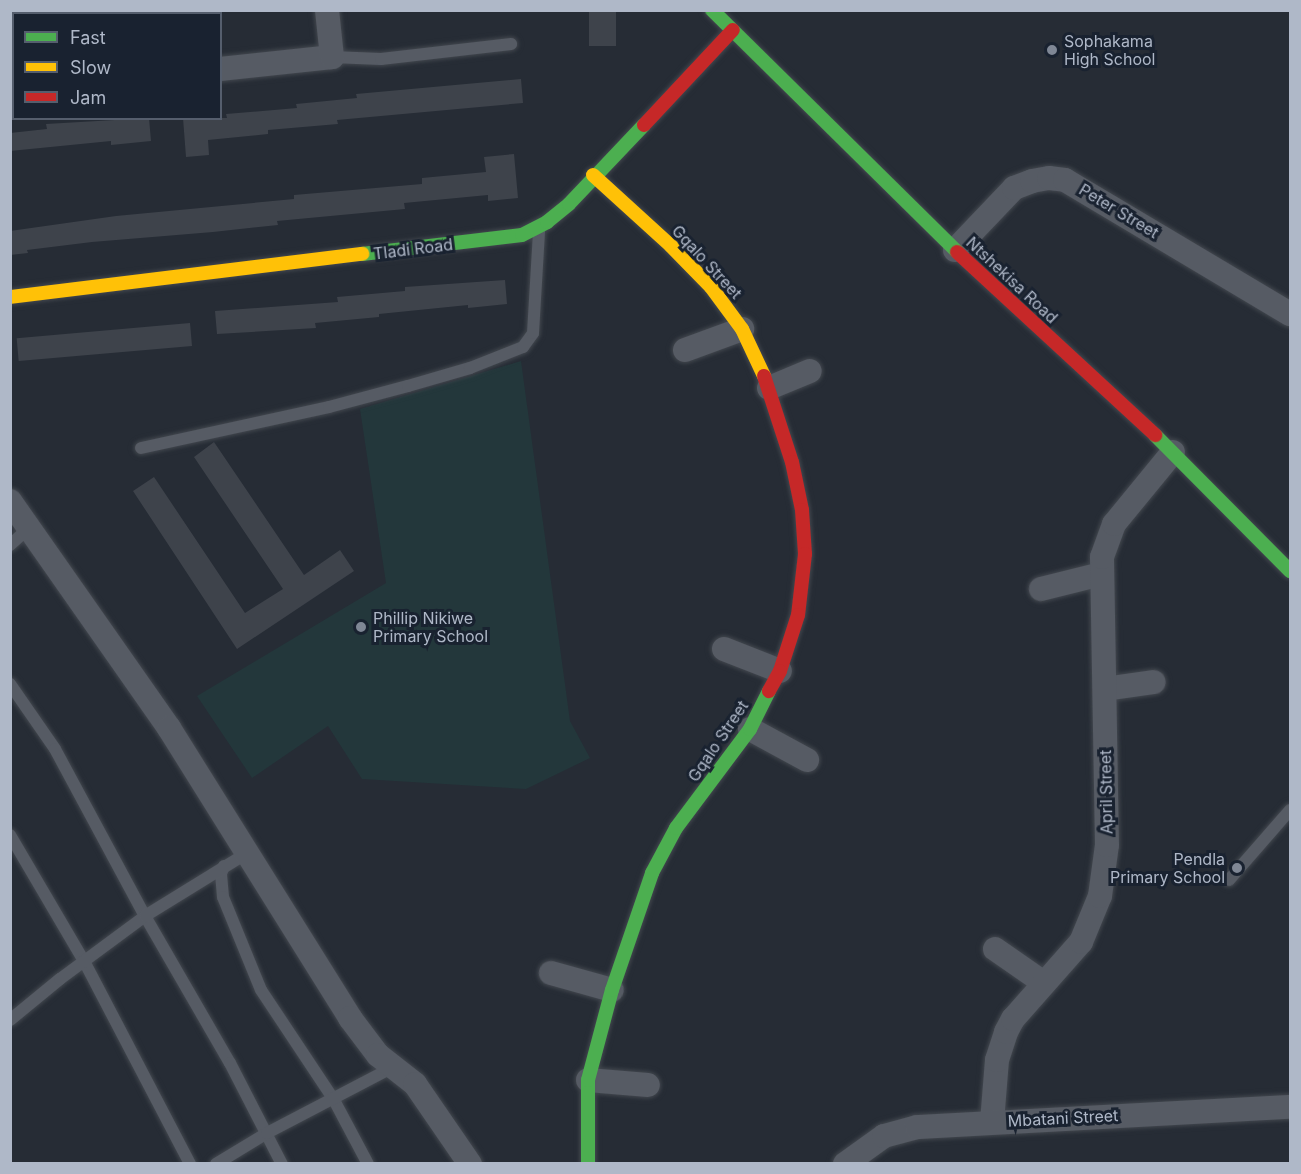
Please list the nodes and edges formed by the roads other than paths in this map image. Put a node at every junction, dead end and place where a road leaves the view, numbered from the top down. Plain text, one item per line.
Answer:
1 (327, 10) edge
2 (712, 10) edge
3 (733, 30) junction
4 (511, 44) dead end
5 (332, 57) junction
6 (222, 69) edge
7 (593, 175) junction
8 (539, 227) junction
9 (955, 250) junction
10 (10, 297) edge
11 (1290, 314) edge
12 (742, 329) junction
13 (685, 350) dead end
14 (810, 371) dead end
15 (769, 388) junction
16 (141, 448) dead end
17 (1173, 452) junction
18 (10, 501) edge
19 (29, 528) junction
20 (10, 545) edge
21 (1290, 568) edge
22 (1101, 574) junction
23 (1041, 589) dead end
24 (724, 649) dead end
25 (780, 671) junction
26 (1154, 682) dead end
27 (10, 684) edge
28 (1105, 689) junction
29 (750, 729) junction
30 (807, 760) dead end
31 (1290, 810) edge
32 (10, 835) edge
33 (247, 853) junction
34 (224, 866) junction
35 (1229, 880) dead end
36 (145, 916) junction
37 (995, 949) dead end
38 (84, 961) junction
39 (551, 973) dead end
40 (1044, 982) junction
41 (612, 990) junction
42 (10, 1020) edge
43 (393, 1067) junction
44 (588, 1080) junction
45 (648, 1085) dead end
46 (334, 1100) junction
47 (1290, 1107) edge
48 (992, 1122) junction
49 (267, 1133) junction
50 (190, 1164) edge
51 (216, 1164) edge
52 (282, 1164) edge
53 (368, 1164) edge
54 (470, 1164) edge
55 (588, 1164) edge
56 (845, 1164) edge

1 - 5 street
2 - 3 street, Ntshekisa Road
3 - 7 street, Tladi Road
3 - 9 street, Ntshekisa Road
4 - 5 lane
5 - 6 street
7 - 8 street, Tladi Road
7 - 12 street, Gqalo Street
8 - 10 street, Tladi Road
8 - 16 lane
9 - 11 street, Peter Street
9 - 17 street, Ntshekisa Road
12 - 13 street
12 - 15 street, Gqalo Street
14 - 15 street
15 - 25 street, Gqalo Street
17 - 21 street, Ntshekisa Road
17 - 22 street, April Street
18 - 19 street
19 - 20 lane
19 - 33 street
22 - 23 street
22 - 28 street, April Street
24 - 25 street
25 - 29 street, Gqalo Street
26 - 28 street
27 - 36 lane
28 - 40 street, April Street
29 - 30 street
29 - 41 street, Gqalo Street
31 - 35 lane
32 - 38 lane
33 - 34 lane
33 - 43 street
34 - 36 lane
34 - 46 lane
36 - 38 lane
36 - 49 lane
37 - 40 street
38 - 42 lane
38 - 50 lane
39 - 41 street
40 - 48 street, April Street
41 - 44 street, Gqalo Street
43 - 46 lane
43 - 54 street
44 - 45 street
44 - 55 street, Gqalo Street
46 - 49 lane
46 - 53 lane
47 - 48 street, Mbatani Street
48 - 56 street, Mbatani Street
49 - 51 lane
49 - 52 lane

